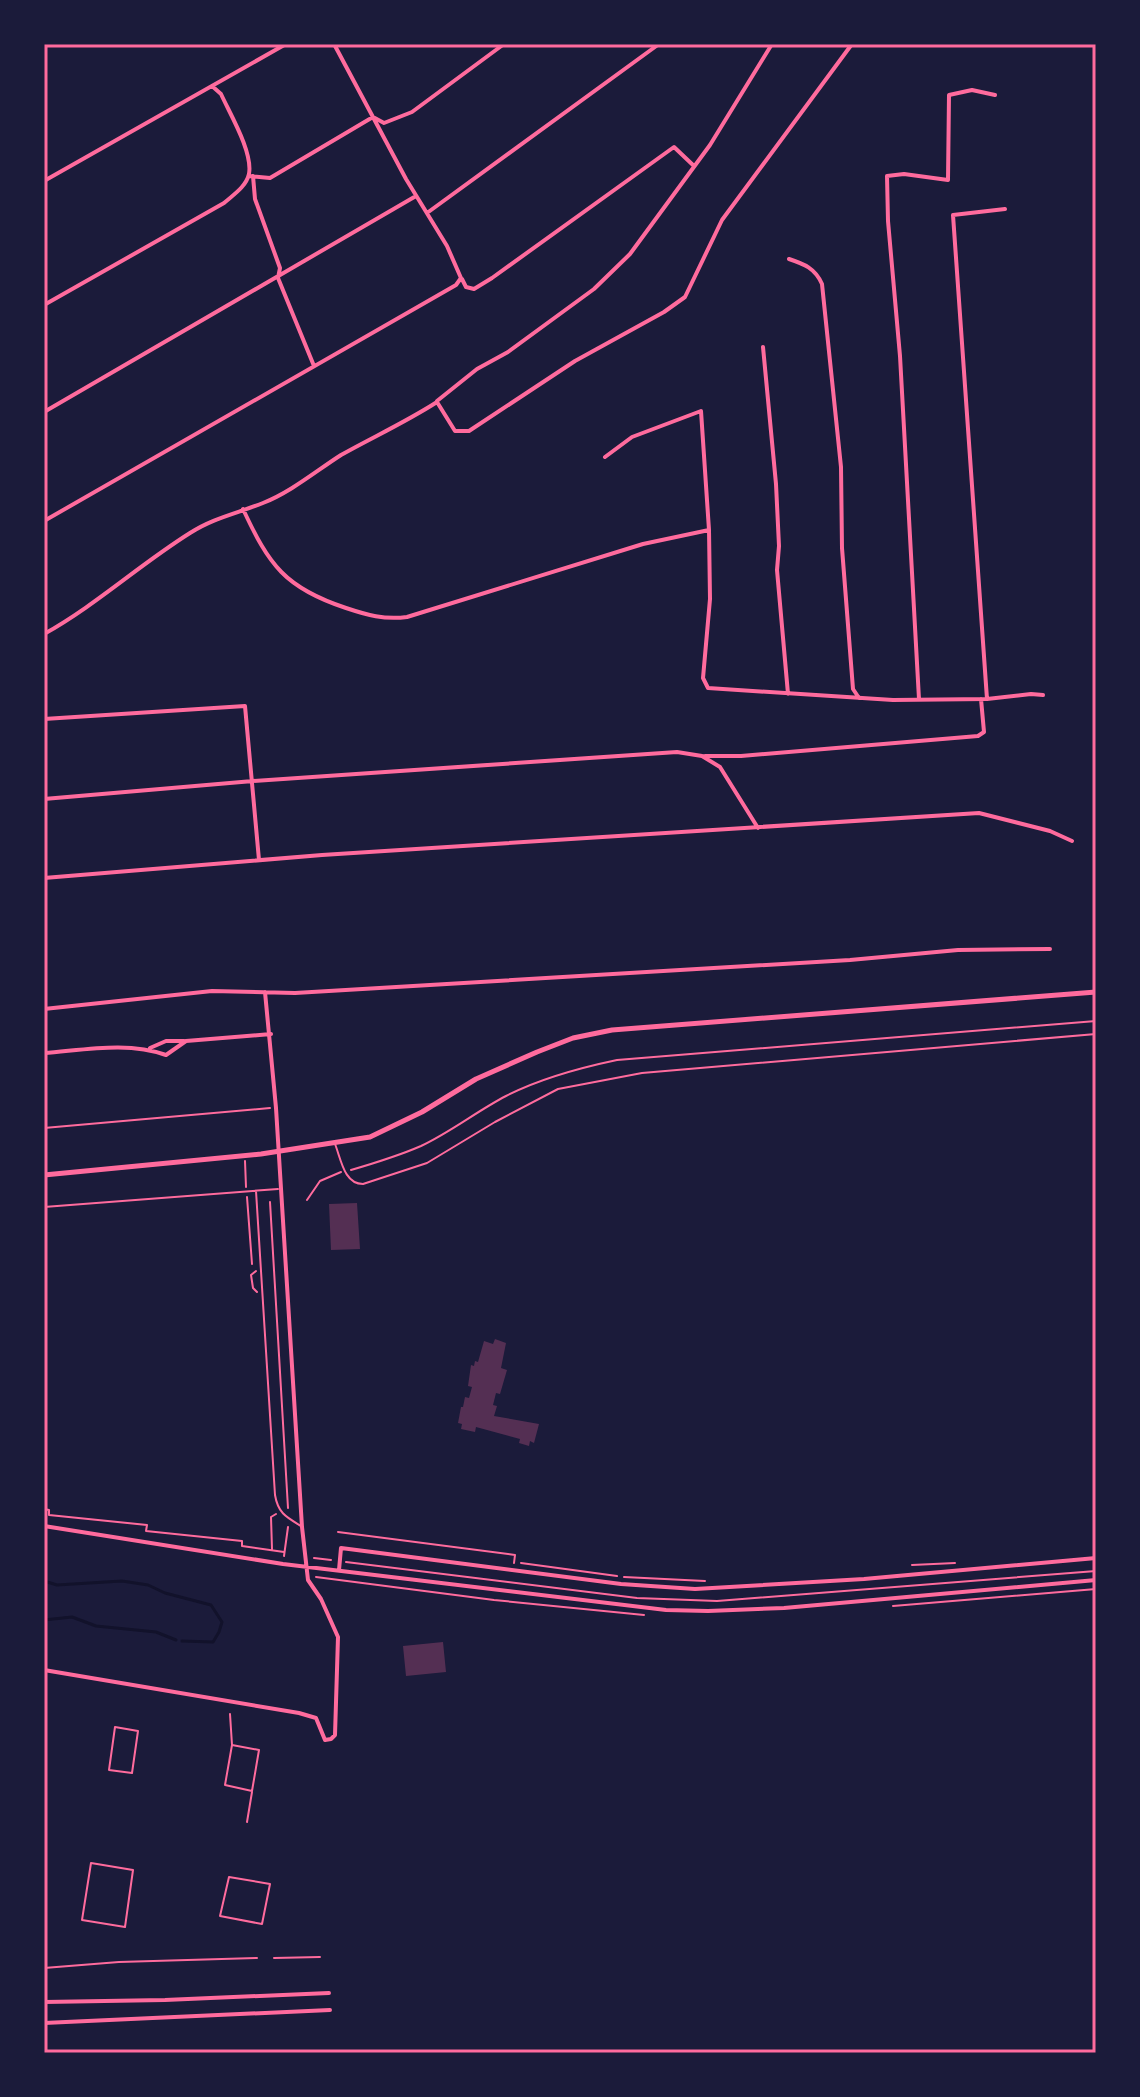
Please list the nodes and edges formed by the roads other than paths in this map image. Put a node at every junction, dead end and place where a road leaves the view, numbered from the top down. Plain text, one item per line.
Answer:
1 (286, 44) edge
2 (334, 44) edge
3 (504, 44) edge
4 (659, 44) edge
5 (772, 44) edge
6 (852, 44) edge
7 (212, 86) junction
8 (995, 95) dead end
9 (373, 117) junction
10 (694, 166) junction
11 (251, 176) junction
12 (44, 181) edge
13 (416, 196) junction
14 (1005, 209) dead end
15 (427, 213) junction
16 (789, 259) dead end
17 (278, 278) junction
18 (461, 278) junction
19 (44, 305) edge
20 (763, 347) dead end
21 (314, 366) junction
22 (437, 402) junction
23 (44, 412) edge
24 (605, 457) dead end
25 (243, 509) junction
26 (44, 521) edge
27 (709, 530) junction
28 (44, 634) edge
29 (788, 694) junction
30 (1043, 695) dead end
31 (859, 698) junction
32 (984, 699) junction
33 (919, 700) junction
34 (44, 719) edge
35 (702, 756) junction
36 (253, 781) junction
37 (44, 799) edge
38 (758, 828) junction
39 (1072, 841) dead end
40 (259, 860) junction
41 (44, 878) edge
42 (1050, 949) dead end
43 (265, 992) junction
44 (1096, 992) edge
45 (44, 1009) edge
46 (271, 1034) junction
47 (1096, 1034) edge
48 (186, 1041) junction
49 (149, 1048) junction
50 (44, 1053) edge
51 (335, 1144) junction
52 (278, 1152) junction
53 (44, 1175) edge
54 (280, 1189) junction
55 (256, 1191) junction
56 (44, 1207) edge
57 (44, 1526) edge
58 (302, 1527) junction
59 (1096, 1558) edge
60 (306, 1567) junction
61 (339, 1570) junction
62 (1096, 1580) edge
63 (44, 1670) edge
64 (329, 1993) dead end
65 (44, 2002) edge
66 (330, 2010) dead end
67 (44, 2023) edge

1 - 7 street
2 - 9 street
3 - 9 street
4 - 15 street
5 - 10 street
6 - 22 street
7 - 11 street
7 - 12 street
8 - 33 street
9 - 11 street
9 - 13 street
10 - 18 street
10 - 22 street
11 - 17 street
11 - 19 street
13 - 15 street
13 - 17 street
14 - 32 street
15 - 18 street
16 - 31 street
17 - 21 street
17 - 23 street
18 - 21 street
20 - 29 street
21 - 26 street
22 - 25 street
24 - 27 street
25 - 27 street
25 - 28 street
27 - 29 street
29 - 31 street
30 - 32 street
31 - 33 street
32 - 33 street
32 - 35 street
34 - 36 street
35 - 36 street
35 - 38 street
36 - 37 street
36 - 40 street
38 - 39 street
38 - 40 street
40 - 41 street
42 - 43 street
43 - 45 street
43 - 46 street
44 - 51 street
46 - 48 street
46 - 52 street
47 - 51 lane
48 - 49 street
48 - 49 street
49 - 50 street
51 - 52 street
52 - 53 street
52 - 54 street
54 - 55 lane
54 - 58 street
55 - 56 lane
55 - 58 lane
57 - 60 street
58 - 60 street
59 - 61 street
60 - 61 street
60 - 63 street
61 - 62 street
64 - 65 street
66 - 67 street

